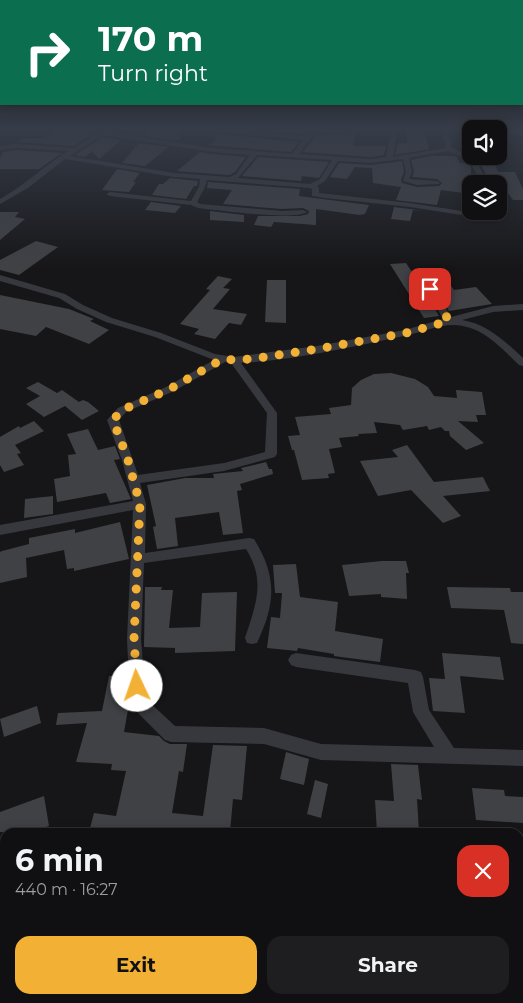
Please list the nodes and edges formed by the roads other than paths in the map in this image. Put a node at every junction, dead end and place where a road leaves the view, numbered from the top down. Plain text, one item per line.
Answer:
1 (41, 175) edge
2 (183, 175) edge
3 (238, 175) edge
4 (326, 175) edge
5 (408, 175) edge
6 (204, 178) junction
7 (230, 180) junction
8 (437, 183) dead end
9 (311, 186) junction
10 (110, 194) dead end
11 (0, 202) edge
12 (193, 203) junction
13 (303, 212) dead end
14 (462, 213) edge
15 (421, 273) dead end
16 (0, 278) edge
17 (523, 307) edge
18 (449, 321) junction
19 (228, 360) junction
20 (523, 363) edge
21 (133, 480) junction
22 (140, 504) junction
23 (0, 530) edge
24 (138, 559) junction
25 (252, 638) dead end
26 (296, 660) dead end
27 (449, 755) junction
28 (523, 758) edge

1 - 11 street
2 - 6 street
3 - 7 street
4 - 9 street
5 - 8 street
6 - 7 street
6 - 12 street
7 - 9 street
9 - 14 street
10 - 12 street
12 - 13 street
15 - 18 street
16 - 19 street
17 - 18 street
18 - 19 street
18 - 20 street
19 - 21 street
19 - 21 street
21 - 22 street
22 - 23 street
22 - 24 street
24 - 25 street
24 - 27 street
26 - 27 street
27 - 28 street

